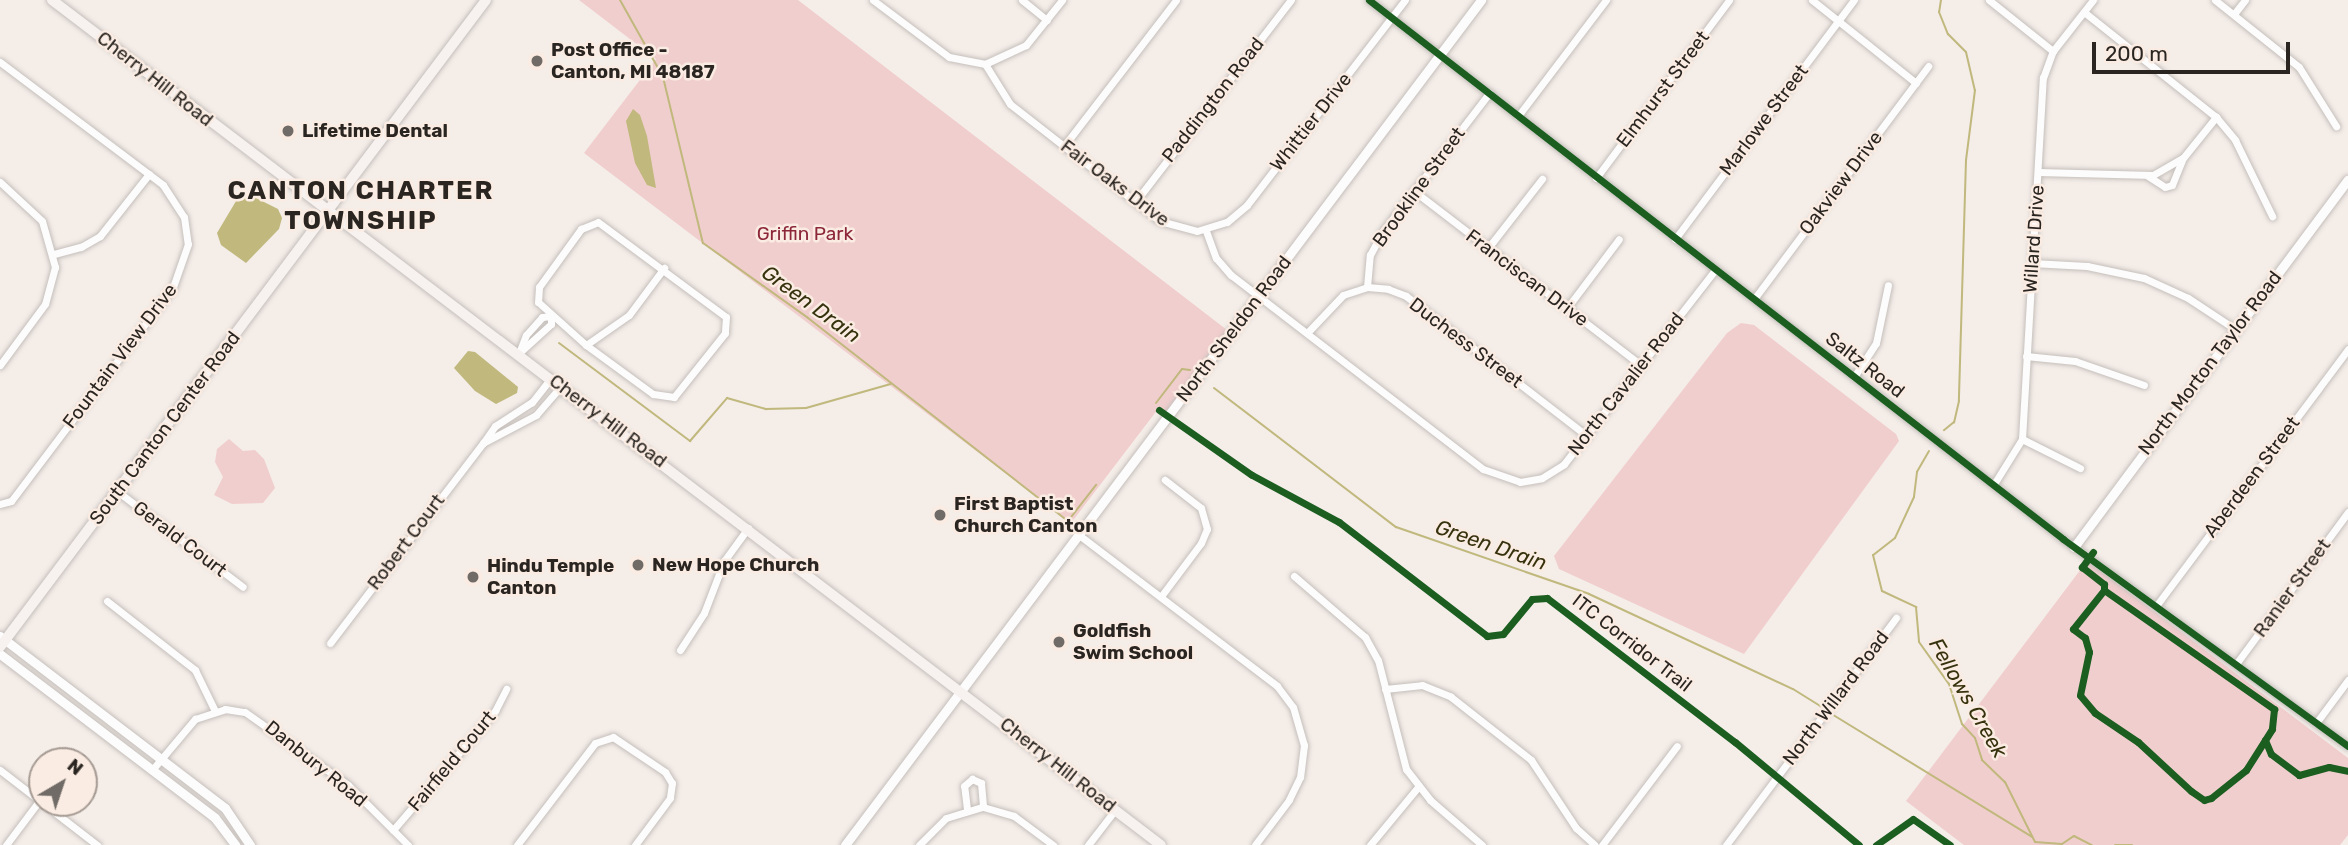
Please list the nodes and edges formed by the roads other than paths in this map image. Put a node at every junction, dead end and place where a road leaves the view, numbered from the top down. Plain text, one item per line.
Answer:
1 (53, 0) edge
2 (486, 0) edge
3 (873, 0) edge
4 (1022, 0) edge
5 (1062, 0) edge
6 (1176, 0) edge
7 (1290, 0) edge
8 (1369, 0) edge
9 (1405, 0) edge
10 (1481, 0) edge
11 (1605, 0) edge
12 (1730, 0) edge
13 (1812, 0) edge
14 (1854, 0) edge
15 (1989, 0) edge
16 (2093, 0) edge
17 (2215, 0) edge
18 (2245, 0) edge
19 (2084, 12) junction
20 (2234, 14) junction
21 (1392, 18) junction
22 (1047, 20) junction
23 (1838, 21) junction
24 (2053, 51) junction
25 (1440, 55) junction
26 (0, 62) edge
27 (985, 64) junction
28 (1928, 66) dead end
29 (1916, 83) junction
30 (1489, 93) junction
31 (1518, 116) junction
32 (2216, 117) junction
33 (2336, 126) dead end
34 (1064, 146) junction
35 (2183, 158) junction
36 (2039, 172) junction
37 (149, 174) junction
38 (2148, 176) junction
39 (1596, 178) junction
40 (1542, 179) dead end
41 (2348, 180) edge
42 (0, 182) edge
43 (1414, 191) junction
44 (1136, 201) junction
45 (330, 211) junction
46 (2272, 216) dead end
47 (1206, 231) junction
48 (1619, 239) dead end
49 (1675, 239) junction
50 (1488, 248) junction
51 (54, 254) junction
52 (2032, 263) junction
53 (664, 268) junction
54 (1714, 270) junction
55 (1888, 285) dead end
56 (1367, 287) junction
57 (1259, 296) junction
58 (1754, 299) junction
59 (1567, 307) junction
60 (551, 316) junction
61 (2235, 329) junction
62 (1307, 333) junction
63 (586, 345) junction
64 (2348, 349) edge
65 (519, 353) junction
66 (2026, 356) junction
67 (0, 365) edge
68 (1641, 365) junction
69 (1854, 377) junction
70 (551, 378) junction
71 (2144, 385) dead end
72 (561, 386) junction
73 (1587, 436) junction
74 (2022, 439) junction
75 (483, 443) junction
76 (2080, 468) dead end
77 (1165, 480) dead end
78 (1994, 484) junction
79 (117, 492) junction
80 (0, 504) edge
81 (2348, 512) edge
82 (748, 527) junction
83 (1079, 535) junction
84 (2074, 547) junction
85 (1294, 576) dead end
86 (243, 587) dead end
87 (1161, 595) junction
88 (107, 601) dead end
89 (2156, 606) junction
90 (1896, 618) dead end
91 (2, 641) edge
92 (330, 643) dead end
93 (680, 650) dead end
94 (0, 654) edge
95 (2236, 664) junction
96 (2348, 680) edge
97 (60, 682) junction
98 (506, 689) dead end
99 (1385, 689) junction
100 (962, 691) junction
101 (51, 693) junction
102 (215, 711) junction
103 (2316, 723) junction
104 (132, 737) junction
105 (1677, 746) dead end
106 (2348, 746) edge
107 (124, 748) junction
108 (160, 759) junction
109 (0, 770) edge
110 (152, 770) junction
111 (1418, 788) junction
112 (28, 792) edge
113 (220, 804) junction
114 (983, 807) junction
115 (967, 809) junction
116 (1115, 810) junction
117 (211, 815) junction
118 (28, 816) edge
119 (60, 817) edge
120 (393, 830) junction
121 (6, 845) edge
122 (97, 845) edge
123 (235, 845) edge
124 (250, 845) edge
125 (408, 845) edge
126 (517, 845) edge
127 (635, 845) edge
128 (845, 845) edge
129 (919, 845) edge
130 (1053, 845) edge
131 (1088, 845) edge
132 (1161, 845) edge
133 (1255, 845) edge
134 (1370, 845) edge
135 (1482, 845) edge
136 (1595, 845) edge
137 (1602, 845) edge
138 (1726, 845) edge

1 - 45 main road, Cherry Hill Road
2 - 45 main road, South Canton Center Road
3 - 27 street
4 - 22 street
5 - 22 street
6 - 34 street
7 - 44 street, Paddington Road
8 - 21 street, Saltz Road
9 - 21 street, Whittier Drive
10 - 25 street, North Sheldon Road
11 - 31 street
12 - 39 street, Elmhurst Street
13 - 23 street
14 - 23 street, Marlowe Street
15 - 24 street
16 - 19 street, Willard Drive
17 - 20 street
18 - 20 street
19 - 24 street, Willard Drive
19 - 32 street
20 - 33 street
21 - 25 street, Saltz Road
21 - 47 street, Whittier Drive
22 - 27 street
23 - 29 street
23 - 49 street, Marlowe Street
24 - 36 street, Willard Drive
25 - 30 street, Saltz Road
25 - 57 street, North Sheldon Road
26 - 37 street, Fountain View Drive
27 - 34 street, Fair Oaks Drive
28 - 29 street, Oakview Drive
29 - 58 street, Oakview Drive
30 - 31 street, Saltz Road
30 - 43 street, Brookline Street
31 - 39 street, Saltz Road
32 - 35 street
32 - 46 street
34 - 44 street, Fair Oaks Drive
35 - 38 street
35 - 38 street
36 - 38 street
36 - 52 street, Willard Drive
37 - 51 street
37 - 80 street, Fountain View Drive
39 - 49 street, Saltz Road
40 - 50 street
41 - 61 street, North Morton Taylor Road
42 - 51 street
43 - 50 street, Franciscan Drive
43 - 56 street, Brookline Street
44 - 47 street, Fair Oaks Drive
45 - 65 main road, Cherry Hill Road
45 - 79 main road, South Canton Center Road
47 - 57 street
48 - 59 street
49 - 54 street, Saltz Road
50 - 59 street, Franciscan Drive
51 - 67 street
52 - 61 street
52 - 66 street, Willard Drive
53 - 60 street
53 - 63 street
53 - 63 street
54 - 58 street, Saltz Road
54 - 68 street, North Cavalier Road
55 - 69 street
56 - 62 street
56 - 73 street, Duchess Street
57 - 62 street
57 - 83 street, North Sheldon Road
58 - 69 street, Saltz Road
59 - 68 street, Franciscan Drive
60 - 63 street
60 - 65 street
60 - 65 street
61 - 84 street, North Morton Taylor Road
62 - 73 street, North Cavalier Road
64 - 89 street, Aberdeen Street
65 - 70 main road, Cherry Hill Road
66 - 71 street
66 - 74 street, Willard Drive
68 - 73 street, North Cavalier Road
69 - 78 street, Saltz Road
70 - 72 main road, Cherry Hill Road
70 - 75 street, Robert Court
72 - 75 street, Robert Court
72 - 82 main road, Cherry Hill Road
74 - 76 street
74 - 78 street, Willard Drive
75 - 92 street, Robert Court
77 - 87 street
78 - 84 street, Saltz Road
79 - 86 street, Gerald Court
79 - 91 main road, South Canton Center Road
81 - 95 street, Ranier Street
82 - 93 street
82 - 100 main road, Cherry Hill Road
83 - 87 street
83 - 100 street, North Sheldon Road
84 - 89 street, Saltz Road
85 - 99 street
87 - 133 street
88 - 102 street
89 - 95 street, Saltz Road
90 - 138 street, North Willard Road
91 - 97 street
94 - 101 street
95 - 103 street, Saltz Road
96 - 103 street
97 - 101 street
97 - 104 street
98 - 120 street, Fairfield Court
99 - 111 street
99 - 136 street
100 - 116 main road, Cherry Hill Road
100 - 128 street, North Sheldon Road
101 - 107 street
102 - 108 street
102 - 120 street, Danbury Road
103 - 106 street, Saltz Road
104 - 107 street
104 - 108 street
105 - 137 street
107 - 110 street
108 - 110 street
108 - 113 street
109 - 112 street
110 - 117 street
111 - 134 street
111 - 135 street
113 - 117 street
113 - 124 street
114 - 115 street
114 - 115 street
114 - 130 street
115 - 129 street
116 - 131 street
116 - 132 main road, Cherry Hill Road
117 - 123 street
118 - 121 street
119 - 122 street
120 - 125 street, Danbury Road
126 - 127 street

